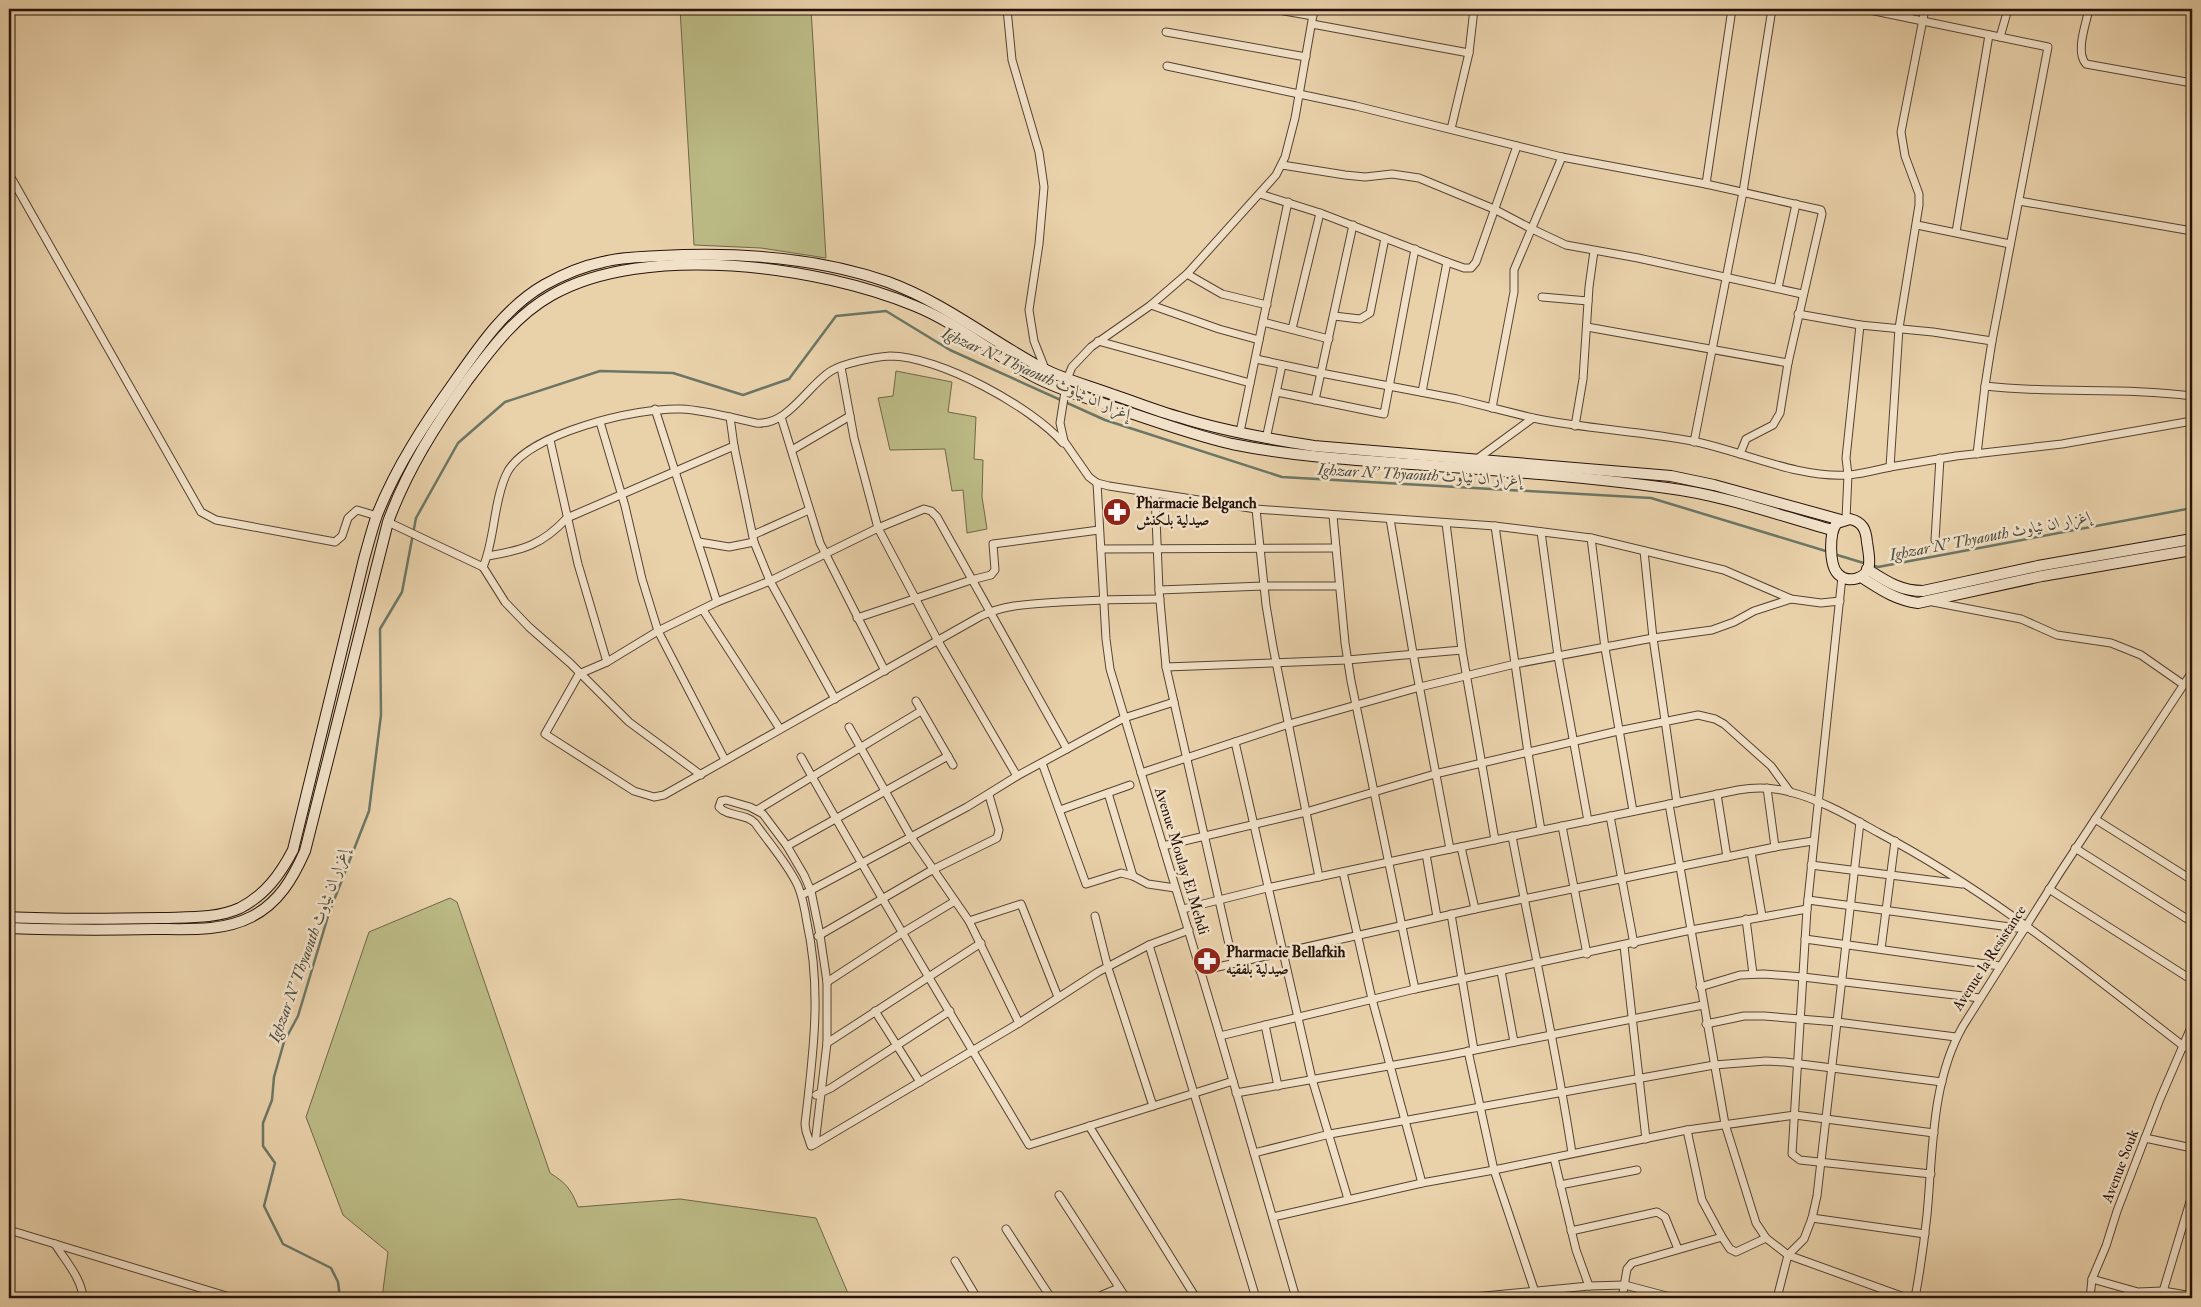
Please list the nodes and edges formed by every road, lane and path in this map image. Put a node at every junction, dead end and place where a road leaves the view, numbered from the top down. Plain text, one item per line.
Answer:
1 (1007, 9) edge
2 (1273, 9) edge
3 (1474, 9) edge
4 (1732, 9) edge
5 (1772, 9) edge
6 (1866, 9) edge
7 (1925, 9) edge
8 (2008, 9) edge
9 (2089, 9) edge
10 (1314, 12) edge
11 (1922, 22) junction
12 (1312, 24) junction
13 (1166, 32) dead end
14 (1989, 35) junction
15 (2000, 38) junction
16 (1469, 53) junction
17 (1306, 57) junction
18 (1167, 66) dead end
19 (2192, 84) edge
20 (1300, 94) junction
21 (1451, 129) junction
22 (1517, 146) junction
23 (1562, 157) junction
24 (1282, 166) junction
25 (9, 174) edge
26 (1706, 184) junction
27 (1744, 192) junction
28 (1260, 194) junction
29 (2019, 201) junction
30 (1288, 202) junction
31 (1796, 204) junction
32 (1494, 209) junction
33 (1320, 213) junction
34 (1353, 225) junction
35 (1917, 225) junction
36 (1532, 229) junction
37 (2192, 231) edge
38 (1956, 232) junction
39 (1385, 238) junction
40 (2010, 244) junction
41 (1415, 249) junction
42 (1594, 250) junction
43 (756, 256) junction
44 (1447, 262) junction
45 (757, 268) junction
46 (850, 272) junction
47 (1187, 274) junction
48 (1727, 277) junction
49 (846, 285) junction
50 (1778, 288) junction
51 (1802, 294) junction
52 (1542, 297) dead end
53 (1588, 301) junction
54 (1151, 305) junction
55 (1267, 305) junction
56 (1798, 314) junction
57 (1334, 316) junction
58 (1263, 322) junction
59 (1860, 325) junction
60 (1587, 328) junction
61 (1898, 328) junction
62 (1292, 329) junction
63 (1329, 339) junction
64 (1259, 340) junction
65 (1098, 341) junction
66 (1992, 341) junction
67 (1712, 350) junction
68 (1256, 359) junction
69 (1788, 363) junction
70 (1282, 364) junction
71 (841, 367) junction
72 (1047, 370) junction
73 (1321, 374) junction
74 (1067, 379) junction
75 (1051, 384) junction
76 (1250, 384) junction
77 (1388, 386) junction
78 (1985, 386) junction
79 (1277, 392) junction
80 (1422, 392) junction
81 (1064, 393) junction
82 (2192, 396) edge
83 (1315, 400) junction
84 (1492, 408) junction
85 (655, 409) junction
86 (850, 416) junction
87 (730, 417) junction
88 (781, 417) junction
89 (1533, 418) junction
90 (2192, 421) edge
91 (600, 422) junction
92 (1575, 426) junction
93 (1240, 432) junction
94 (1266, 438) junction
95 (550, 440) junction
96 (1694, 442) junction
97 (734, 446) junction
98 (1069, 449) junction
99 (792, 450) junction
100 (1740, 454) junction
101 (1977, 454) junction
102 (1940, 458) junction
103 (1477, 459) junction
104 (1890, 466) junction
105 (676, 471) junction
106 (1848, 475) junction
107 (1097, 483) junction
108 (621, 494) junction
109 (1155, 494) junction
110 (1256, 509) junction
111 (809, 510) junction
112 (377, 516) junction
113 (1333, 516) junction
114 (567, 518) junction
115 (1390, 519) junction
116 (1844, 520) junction
117 (388, 522) junction
118 (1446, 523) junction
119 (1495, 526) junction
120 (878, 528) junction
121 (1099, 530) junction
122 (1832, 530) junction
123 (1541, 532) junction
124 (754, 538) junction
125 (1591, 538) junction
126 (2192, 539) edge
127 (1935, 540) dead end
128 (699, 542) junction
129 (1260, 547) junction
130 (1157, 548) junction
131 (1336, 548) junction
132 (1101, 549) junction
133 (1644, 550) junction
134 (2192, 550) edge
135 (824, 553) junction
136 (488, 556) junction
137 (483, 567) junction
138 (1864, 573) junction
139 (1842, 577) junction
140 (971, 580) junction
141 (770, 581) junction
142 (1264, 586) junction
143 (1339, 586) junction
144 (1159, 590) junction
145 (916, 598) junction
146 (1160, 599) junction
147 (1791, 599) junction
148 (1104, 600) junction
149 (1840, 601) junction
150 (718, 602) junction
151 (1933, 602) junction
152 (703, 610) junction
153 (989, 612) junction
154 (858, 618) junction
155 (658, 631) junction
156 (1653, 638) junction
157 (938, 641) junction
158 (1605, 648) junction
159 (1462, 650) junction
160 (1413, 653) junction
161 (1558, 656) junction
162 (1347, 660) junction
163 (607, 662) junction
164 (1275, 662) junction
165 (1515, 664) junction
166 (1166, 667) junction
167 (885, 671) junction
168 (2192, 672) edge
169 (579, 674) junction
170 (1467, 676) junction
171 (2184, 685) junction
172 (1420, 687) junction
173 (835, 700) junction
174 (916, 701) dead end
175 (1174, 702) junction
176 (1356, 706) junction
177 (921, 711) junction
178 (1124, 718) junction
179 (1664, 721) junction
180 (1289, 724) junction
181 (849, 727) dead end
182 (780, 729) junction
183 (1618, 731) junction
184 (1235, 742) junction
185 (1573, 742) junction
186 (859, 747) junction
187 (1067, 749) junction
188 (1528, 753) junction
189 (948, 756) junction
190 (802, 757) dead end
191 (1187, 758) junction
192 (725, 760) junction
193 (1042, 763) junction
194 (1482, 763) junction
195 (953, 765) dead end
196 (1142, 773) junction
197 (1435, 774) junction
198 (701, 775) junction
199 (812, 776) junction
200 (1017, 776) junction
201 (1130, 784) dead end
202 (1767, 788) junction
203 (884, 791) junction
204 (1372, 792) junction
205 (1790, 792) junction
206 (1108, 793) junction
207 (1717, 794) junction
208 (988, 795) junction
209 (1818, 801) junction
210 (1678, 803) junction
211 (1669, 804) junction
212 (758, 810) junction
213 (1060, 810) junction
214 (1633, 811) junction
215 (1306, 812) junction
216 (1610, 816) junction
217 (2095, 819) junction
218 (836, 820) junction
219 (1588, 821) junction
220 (1860, 822) junction
221 (1254, 823) junction
222 (1562, 826) junction
223 (1541, 830) junction
224 (1512, 836) junction
225 (1203, 837) junction
226 (911, 838) junction
227 (1495, 840) junction
228 (1813, 841) junction
229 (1895, 841) junction
230 (787, 846) junction
231 (1163, 846) junction
232 (1461, 847) junction
233 (1775, 847) junction
234 (2076, 848) junction
235 (1450, 849) junction
236 (1751, 852) junction
237 (1426, 854) junction
238 (1727, 857) junction
239 (1388, 862) junction
240 (861, 863) junction
241 (1811, 865) junction
242 (1680, 868) junction
243 (932, 870) junction
244 (1854, 871) junction
245 (1343, 872) junction
246 (1133, 876) junction
247 (1890, 876) junction
248 (1319, 877) junction
249 (1622, 878) junction
250 (2192, 880) edge
251 (1966, 885) junction
252 (1175, 888) junction
253 (1267, 888) junction
254 (1574, 888) junction
255 (2050, 889) junction
256 (810, 891) junction
257 (802, 895) junction
258 (881, 899) junction
259 (1524, 899) junction
260 (1219, 900) junction
261 (1808, 900) junction
262 (955, 901) junction
263 (1849, 905) junction
264 (1183, 909) junction
265 (1475, 909) junction
266 (1807, 909) junction
267 (1886, 910) junction
268 (1451, 914) junction
269 (1096, 916) dead end
270 (1762, 916) junction
271 (9, 917) edge
272 (1437, 917) junction
273 (1746, 919) junction
274 (970, 922) junction
275 (2192, 922) edge
276 (1400, 925) junction
277 (2026, 927) junction
278 (9, 928) edge
279 (1189, 930) junction
280 (1691, 930) junction
281 (902, 933) junction
282 (820, 935) junction
283 (1358, 935) junction
284 (1805, 939) junction
285 (811, 940) junction
286 (980, 943) junction
287 (1634, 944) junction
288 (1846, 944) junction
289 (1149, 945) junction
290 (1624, 946) junction
291 (1881, 949) junction
292 (1282, 952) junction
293 (1587, 954) junction
294 (1233, 962) junction
295 (1536, 964) junction
296 (2000, 966) junction
297 (1108, 968) junction
298 (1200, 971) junction
299 (1501, 971) junction
300 (1753, 974) junction
301 (929, 976) junction
302 (1803, 977) junction
303 (1462, 979) junction
304 (2192, 980) edge
305 (1842, 981) junction
306 (827, 982) junction
307 (1700, 987) junction
308 (1415, 989) junction
309 (1058, 997) junction
310 (1980, 998) junction
311 (1372, 999) junction
312 (1703, 1006) junction
313 (875, 1011) junction
314 (950, 1011) junction
315 (1297, 1016) junction
316 (1633, 1018) junction
317 (1801, 1019) junction
318 (1838, 1022) junction
319 (1018, 1023) junction
320 (1706, 1024) junction
321 (1265, 1025) junction
322 (2192, 1025) edge
323 (1552, 1034) junction
324 (1220, 1036) junction
325 (1956, 1037) junction
326 (1514, 1042) junction
327 (827, 1043) junction
328 (897, 1046) junction
329 (2182, 1046) junction
330 (972, 1050) junction
331 (1471, 1050) junction
332 (2192, 1050) edge
333 (1798, 1064) junction
334 (1714, 1065) junction
335 (1391, 1066) junction
336 (1833, 1068) junction
337 (1312, 1078) junction
338 (1639, 1080) junction
339 (1233, 1081) junction
340 (920, 1082) junction
341 (1942, 1082) junction
342 (1278, 1086) junction
343 (1194, 1092) junction
344 (1236, 1093) junction
345 (1563, 1093) junction
346 (820, 1094) junction
347 (808, 1096) junction
348 (1153, 1106) junction
349 (1480, 1106) junction
350 (1795, 1115) junction
351 (1826, 1117) junction
352 (1404, 1121) junction
353 (1725, 1124) junction
354 (1089, 1126) junction
355 (1687, 1130) junction
356 (1934, 1133) junction
357 (1330, 1134) junction
358 (2145, 1138) junction
359 (1646, 1139) junction
360 (813, 1145) junction
361 (2192, 1148) edge
362 (1254, 1153) junction
363 (1572, 1153) junction
364 (1554, 1158) junction
365 (1820, 1162) junction
366 (1494, 1170) junction
367 (1637, 1170) dead end
368 (1931, 1174) junction
369 (1422, 1183) junction
370 (1560, 1185) junction
371 (1059, 1195) dead end
372 (2192, 1195) edge
373 (1348, 1199) junction
374 (1273, 1217) junction
375 (1812, 1218) junction
376 (1006, 1229) dead end
377 (10, 1230) edge
378 (1571, 1231) junction
379 (1925, 1234) junction
380 (1722, 1237) junction
381 (1766, 1238) junction
382 (9, 1241) edge
383 (55, 1244) junction
384 (1678, 1249) junction
385 (1788, 1255) junction
386 (954, 1261) dead end
387 (2092, 1279) junction
388 (1625, 1285) junction
389 (1589, 1286) junction
390 (1120, 1288) junction
391 (1535, 1292) junction
392 (210, 1295) edge
393 (2162, 1295) edge
394 (1522, 1296) edge
395 (2192, 1296) edge
396 (84, 1298) edge
397 (233, 1298) edge
398 (977, 1298) edge
399 (1051, 1298) edge
400 (1095, 1298) edge
401 (1126, 1298) edge
402 (1196, 1298) edge
403 (1256, 1298) edge
404 (1295, 1298) edge
405 (1463, 1298) edge
406 (1622, 1298) edge
407 (1674, 1298) edge
408 (1777, 1298) edge
409 (1907, 1298) edge
410 (1915, 1298) edge
411 (2090, 1298) edge

1 - 72 street
2 - 10 street
3 - 16 street
4 - 26 street
5 - 27 street
6 - 11 street
7 - 11 street
8 - 15 street
9 - 19 street
10 - 12 street
11 - 14 street
11 - 35 street
12 - 16 street
12 - 17 street
13 - 17 street
14 - 15 street
14 - 38 street
15 - 29 street
16 - 21 street
17 - 20 street
18 - 20 street
20 - 21 street
20 - 24 street
21 - 22 street
22 - 23 street
22 - 32 street
23 - 26 street
23 - 36 street
24 - 28 street
24 - 32 street
25 - 112 street
26 - 27 street
27 - 31 street
27 - 48 street
28 - 30 street
28 - 47 street
29 - 37 street
29 - 40 street
30 - 33 street
30 - 55 street
31 - 50 street
31 - 51 street
32 - 36 street
32 - 44 street
33 - 34 street
33 - 62 street
34 - 39 street
34 - 57 street
35 - 38 street
35 - 61 street
36 - 42 street
36 - 84 street
38 - 40 street
39 - 41 street
39 - 57 street
40 - 66 street
41 - 44 street
41 - 77 street
42 - 48 street
42 - 53 street
43 - 45 street
43 - 46 street
43 - 112 street
44 - 80 street
45 - 49 street
45 - 117 street
46 - 49 street
46 - 72 street
47 - 54 street
47 - 55 street
48 - 50 street
48 - 67 street
49 - 75 street
50 - 51 street
51 - 56 street
52 - 53 street
53 - 60 street
54 - 64 street
54 - 65 street
55 - 58 street
56 - 59 street
56 - 69 street
57 - 63 street
58 - 62 street
58 - 64 street
59 - 61 street
59 - 106 street
60 - 67 street
60 - 92 street
61 - 66 street
61 - 104 street
62 - 63 street
63 - 73 street
64 - 68 street
65 - 74 street
65 - 76 street
66 - 78 street
67 - 69 street
67 - 96 street
68 - 70 street
68 - 76 street
69 - 100 street
70 - 73 street
70 - 79 street
71 - 86 street
71 - 88 street
71 - 98 street
72 - 74 street
72 - 75 street
73 - 77 street
73 - 83 street
74 - 81 street
74 - 93 street
75 - 81 street
76 - 93 street
77 - 80 street
77 - 83 street
78 - 82 street
78 - 101 street
79 - 83 street
79 - 94 street
80 - 84 street
81 - 98 street
81 - 122 street
84 - 89 street
85 - 87 street
85 - 91 street
85 - 105 street
86 - 99 street
86 - 120 street
87 - 88 street
87 - 97 street
88 - 99 street
89 - 92 street
89 - 103 street
90 - 101 street
91 - 95 street
91 - 108 street
92 - 96 street
93 - 94 street
94 - 103 street
95 - 114 street
95 - 136 street
96 - 100 street
97 - 105 street
97 - 124 street
98 - 107 street
99 - 111 street
100 - 106 street
101 - 102 street
102 - 104 street
102 - 127 street
103 - 116 street
104 - 106 street
105 - 108 street
105 - 128 street
106 - 116 street
107 - 109 street
107 - 121 street, Avenue Moulay El Mehdi
108 - 114 street
108 - 155 street
109 - 110 street
109 - 130 street
110 - 113 street
110 - 129 street
111 - 124 street
111 - 135 street
112 - 117 street
112 - 271 street
113 - 115 street
113 - 131 street
114 - 136 street
114 - 163 street
115 - 118 street
115 - 160 street
116 - 122 street
116 - 138 street
117 - 137 street
117 - 278 street
118 - 119 street
118 - 159 street
119 - 123 street
119 - 165 street
120 - 135 street
120 - 140 street
120 - 145 street
121 - 132 street, Avenue Moulay El Mehdi
121 - 140 street
122 - 139 street
123 - 125 street
123 - 161 street
124 - 128 street
124 - 141 street
125 - 133 street
125 - 158 street
126 - 138 street
128 - 150 street
129 - 130 street
129 - 131 street
129 - 142 street
130 - 132 street
130 - 144 street
131 - 143 street
132 - 148 street, Avenue Moulay El Mehdi
133 - 147 street
133 - 156 street
134 - 151 street
135 - 141 street
135 - 154 street
136 - 137 street
137 - 169 street
138 - 139 street
138 - 151 street
139 - 149 street
140 - 145 street
140 - 153 street
141 - 150 street
141 - 173 street
142 - 143 street
142 - 144 street
142 - 164 street
143 - 162 street
144 - 146 street
145 - 154 street
145 - 157 street
146 - 148 street
146 - 166 street
147 - 149 street
147 - 156 street
148 - 153 street
148 - 178 street, Avenue Moulay El Mehdi
149 - 209 street
150 - 152 street
151 - 171 street
152 - 155 street
152 - 182 street
153 - 157 street
153 - 187 street
154 - 167 street
155 - 163 street
155 - 192 street
156 - 158 street
156 - 179 street
157 - 167 street
157 - 200 street
158 - 161 street
158 - 183 street
159 - 160 street
159 - 170 street
160 - 162 street
160 - 172 street
161 - 165 street
161 - 185 street
162 - 164 street
162 - 176 street
163 - 169 street
164 - 166 street
164 - 180 street
165 - 170 street
165 - 188 street
166 - 175 street
167 - 173 street
168 - 171 street, Avenue la Resistance
169 - 198 street
169 - 198 street
170 - 172 street
170 - 194 street
171 - 217 street, Avenue la Resistance
172 - 176 street
172 - 197 street
173 - 182 street
174 - 177 street
175 - 178 street
175 - 191 street
176 - 180 street
176 - 204 street
177 - 186 street
177 - 189 street
178 - 187 street
178 - 196 street, Avenue Moulay El Mehdi
179 - 183 street
179 - 205 street
179 - 210 street
180 - 184 street
180 - 215 street
181 - 186 street
182 - 192 street
183 - 185 street
183 - 214 street
184 - 191 street
184 - 221 street
185 - 188 street
185 - 219 street
186 - 199 street
186 - 203 street
187 - 193 street
188 - 194 street
188 - 223 street
189 - 195 street
189 - 203 street
190 - 199 street
191 - 196 street
191 - 225 street
192 - 198 street
193 - 200 street
193 - 213 street
194 - 197 street
194 - 227 street
196 - 231 street, Avenue Moulay El Mehdi
197 - 204 street
197 - 235 street
199 - 212 street
199 - 218 street
200 - 208 street
201 - 206 street
202 - 205 street
202 - 207 street
202 - 233 street
203 - 218 street
203 - 226 street
204 - 215 street
204 - 239 street
205 - 209 street
206 - 213 street
206 - 246 street
207 - 210 street
207 - 238 street
208 - 226 street
208 - 243 street
209 - 220 street
209 - 228 street
210 - 211 street
211 - 214 street
211 - 242 street
212 - 230 street
212 - 257 street
213 - 246 street
214 - 216 street
215 - 221 street
215 - 248 street
216 - 219 street
216 - 249 street
217 - 234 street, Avenue la Resistance
217 - 250 street
218 - 230 street
218 - 240 street
219 - 222 street
220 - 229 street
220 - 244 street
221 - 225 street
221 - 253 street
222 - 223 street
222 - 254 street
223 - 224 street
224 - 227 street
224 - 259 street
225 - 231 street
225 - 260 street
226 - 240 street
226 - 243 street
227 - 232 street
228 - 233 street
228 - 241 street
229 - 247 street
229 - 251 street
230 - 256 street
231 - 252 street, Avenue Moulay El Mehdi
232 - 235 street
232 - 265 street
233 - 236 street
234 - 255 street, Avenue la Resistance
234 - 275 street
235 - 237 street
236 - 238 street
236 - 270 street
237 - 239 street
237 - 272 street
238 - 242 street
239 - 245 street
239 - 276 street
240 - 256 street
240 - 258 street
241 - 244 street
241 - 261 street
242 - 249 street
242 - 280 street
243 - 258 street
243 - 262 street
244 - 247 street
244 - 263 street
245 - 248 street
245 - 283 street
246 - 252 street
247 - 251 street
247 - 267 street
248 - 253 street
249 - 254 street
249 - 287 street
251 - 277 street
252 - 264 street, Avenue Moulay El Mehdi
253 - 260 street
253 - 292 street
254 - 259 street
254 - 293 street
255 - 277 street, Avenue la Resistance
255 - 304 street
256 - 257 street
256 - 282 street
257 - 285 street
258 - 281 street
258 - 282 street
259 - 265 street
259 - 295 street
260 - 264 street
260 - 294 street
261 - 263 street
261 - 266 street
262 - 274 street
262 - 281 street
263 - 267 street
263 - 288 street
264 - 279 street, Avenue Moulay El Mehdi
265 - 268 street
266 - 270 street
266 - 284 street
267 - 277 street
267 - 291 street
268 - 272 street
268 - 303 street
269 - 297 street
270 - 273 street
272 - 276 street
273 - 280 street
273 - 300 street
274 - 286 street
274 - 309 street
276 - 283 street
276 - 308 street
277 - 296 street, Avenue la Resistance
277 - 329 street
279 - 289 street
279 - 298 street, Avenue Moulay El Mehdi
280 - 287 street
280 - 307 street
281 - 301 street
281 - 306 street
282 - 285 street
282 - 306 street
283 - 292 street
283 - 311 street
284 - 288 street
284 - 302 street
285 - 347 street
286 - 301 street
286 - 319 street
287 - 290 street
288 - 291 street
288 - 305 street
289 - 297 street
289 - 343 street
290 - 293 street
290 - 316 street
291 - 296 street
292 - 294 street
292 - 315 street
293 - 295 street
294 - 298 street
295 - 299 street
295 - 323 street
296 - 310 street, Avenue la Resistance
297 - 309 street
297 - 348 street
298 - 324 street, Avenue Moulay El Mehdi
299 - 303 street
299 - 326 street
300 - 302 street
300 - 307 street
301 - 313 street
301 - 314 street
302 - 305 street
302 - 317 street
303 - 308 street
303 - 331 street
305 - 310 street
305 - 318 street
306 - 327 street
307 - 312 street
308 - 311 street
309 - 319 street
310 - 325 street, Avenue la Resistance
311 - 315 street
311 - 335 street
312 - 316 street
312 - 320 street
313 - 327 street
313 - 328 street
314 - 328 street
314 - 330 street
315 - 321 street
315 - 337 street
316 - 323 street
316 - 338 street
317 - 318 street
317 - 320 street
317 - 333 street
318 - 325 street
318 - 336 street
319 - 330 street
320 - 334 street
321 - 324 street
321 - 342 street
322 - 329 street, Avenue Souk
323 - 326 street
323 - 345 street
324 - 339 street, Avenue Moulay El Mehdi
325 - 341 street, Avenue la Resistance
326 - 331 street
327 - 346 street
328 - 340 street
328 - 346 street
329 - 332 street
329 - 358 street, Avenue Souk
330 - 340 street
330 - 354 street
331 - 335 street
331 - 349 street
333 - 334 street
333 - 336 street
333 - 350 street
334 - 338 street
334 - 353 street
335 - 337 street
335 - 352 street
336 - 341 street
336 - 351 street
337 - 342 street
337 - 357 street
338 - 345 street
338 - 359 street
339 - 343 street
339 - 344 street, Avenue Moulay El Mehdi
340 - 360 street
341 - 356 street, Avenue la Resistance
342 - 344 street
343 - 348 street
343 - 403 street
344 - 362 street, Avenue Moulay El Mehdi
345 - 349 street
345 - 363 street
346 - 347 street
346 - 360 street
347 - 360 street
348 - 354 street
349 - 352 street
349 - 366 street
350 - 351 street
350 - 353 street
350 - 365 street
351 - 356 street
351 - 365 street
352 - 357 street
352 - 369 street
353 - 355 street
353 - 381 street
354 - 402 street
355 - 359 street
355 - 380 street
356 - 368 street, Avenue la Resistance
357 - 362 street
357 - 373 street
358 - 361 street
358 - 387 street, Avenue Souk
359 - 363 street
362 - 374 street, Avenue Moulay El Mehdi
363 - 364 street
364 - 366 street
364 - 370 street
365 - 368 street
365 - 375 street
366 - 369 street
366 - 391 street
367 - 370 street
368 - 379 street, Avenue la Resistance
369 - 373 street
370 - 378 street
371 - 390 street
372 - 393 street
373 - 374 street
374 - 404 street, Avenue Moulay El Mehdi
375 - 379 street
375 - 385 street
376 - 399 street
377 - 382 street
377 - 383 street
378 - 384 street
378 - 389 street
379 - 410 street, Avenue la Resistance
380 - 381 street
380 - 384 street
381 - 385 street
383 - 392 street
383 - 396 street
384 - 388 street
385 - 408 street
385 - 409 street
386 - 398 street
387 - 393 street
387 - 411 street, Avenue Souk
388 - 389 street
388 - 406 street
388 - 407 street
389 - 391 street
390 - 400 street
390 - 401 street
391 - 394 street
392 - 397 street
393 - 395 street
394 - 405 street

